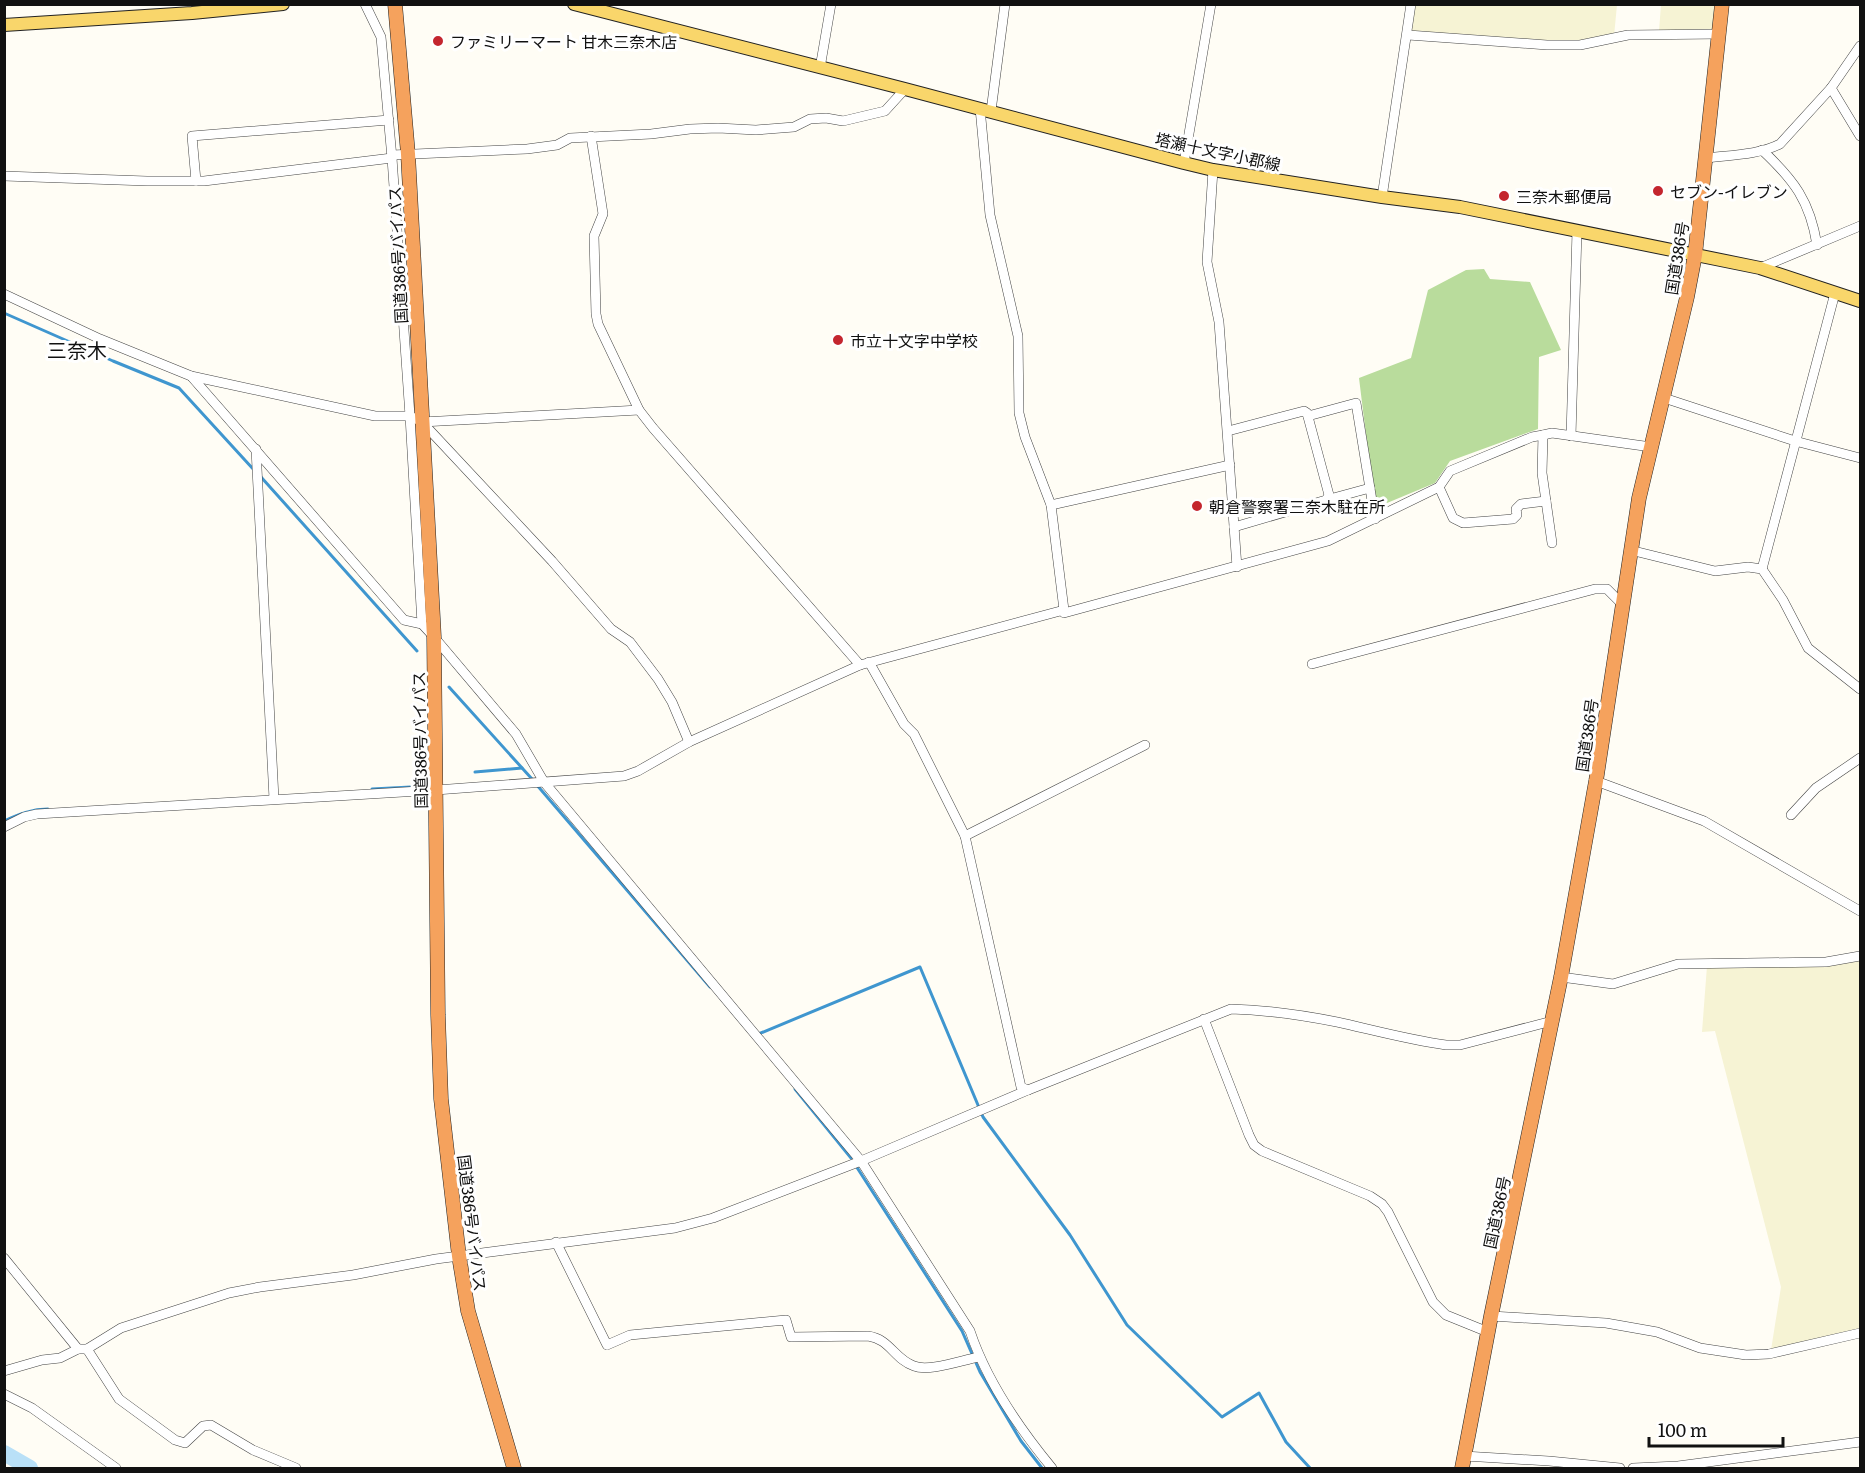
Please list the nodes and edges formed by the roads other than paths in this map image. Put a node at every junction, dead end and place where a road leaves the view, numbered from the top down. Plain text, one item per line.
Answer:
1 (283, 4) edge
2 (365, 4) edge
3 (395, 4) edge
4 (574, 4) edge
5 (831, 4) edge
6 (1005, 4) edge
7 (1211, 4) edge
8 (1411, 4) edge
9 (1722, 4) edge
10 (191, 9) edge
11 (4, 25) edge
12 (1719, 34) junction
13 (1408, 35) junction
14 (1860, 46) edge
15 (820, 68) junction
16 (904, 88) junction
17 (1831, 88) junction
18 (985, 110) junction
19 (389, 120) junction
20 (591, 136) junction
21 (1860, 136) edge
22 (1762, 150) junction
23 (408, 154) junction
24 (392, 157) junction
25 (1706, 158) junction
26 (1184, 163) junction
27 (1213, 170) junction
28 (4, 176) edge
29 (196, 181) junction
30 (1382, 197) junction
31 (1860, 226) edge
32 (1577, 231) junction
33 (1817, 245) junction
34 (1695, 255) junction
35 (1760, 268) junction
36 (1835, 293) junction
37 (4, 294) edge
38 (1860, 301) edge
39 (191, 376) junction
40 (1665, 398) junction
41 (639, 410) junction
42 (1308, 416) junction
43 (416, 419) junction
44 (1228, 431) junction
45 (1543, 435) junction
46 (1571, 436) junction
47 (1795, 441) junction
48 (1651, 447) junction
49 (256, 448) junction
50 (1860, 458) edge
51 (1230, 465) junction
52 (1439, 487) junction
53 (1370, 488) junction
54 (1326, 500) junction
55 (1546, 501) junction
56 (1051, 505) junction
57 (1375, 519) junction
58 (1234, 527) junction
59 (1552, 543) dead end
60 (1630, 550) junction
61 (1237, 567) junction
62 (1762, 569) junction
63 (1622, 604) junction
64 (1064, 610) junction
65 (422, 624) junction
66 (434, 637) junction
67 (865, 664) junction
68 (1312, 664) dead end
69 (1860, 689) edge
70 (688, 742) junction
71 (1144, 745) dead end
72 (1860, 758) edge
73 (1596, 781) junction
74 (544, 782) junction
75 (436, 790) junction
76 (274, 796) junction
77 (1791, 815) dead end
78 (4, 827) edge
79 (964, 836) junction
80 (1860, 910) edge
81 (1860, 956) edge
82 (1562, 977) junction
83 (1204, 1018) junction
84 (1552, 1021) junction
85 (1028, 1090) junction
86 (861, 1161) junction
87 (556, 1242) junction
88 (459, 1256) junction
89 (4, 1258) edge
90 (1491, 1316) junction
91 (1488, 1332) junction
92 (1860, 1333) edge
93 (83, 1349) junction
94 (979, 1357) junction
95 (4, 1371) edge
96 (4, 1394) edge
97 (1860, 1442) edge
98 (1463, 1462) edge
99 (117, 1468) edge
100 (296, 1468) edge
101 (514, 1468) edge
102 (1052, 1468) edge
103 (1620, 1468) edge
104 (1634, 1468) edge

1 - 10 main road
2 - 19 street
3 - 23 highway, 国道386号バイパス
4 - 15 main road, 塔瀬十文字小郡線
5 - 15 street
6 - 18 street
7 - 26 street
8 - 13 street
9 - 12 highway, 国道386号
10 - 11 main road
12 - 13 street
12 - 25 highway, 国道386号
13 - 30 street
14 - 17 street
15 - 16 main road, 塔瀬十文字小郡線
16 - 18 main road, 塔瀬十文字小郡線
16 - 20 street
17 - 21 street
17 - 22 street
18 - 26 main road, 塔瀬十文字小郡線
18 - 56 street
19 - 24 street
19 - 29 street
20 - 23 street
20 - 41 street
22 - 25 street
22 - 33 street
23 - 24 street
23 - 43 highway, 国道386号バイパス
24 - 29 street
24 - 43 street
25 - 34 highway, 国道386号
26 - 27 main road, 塔瀬十文字小郡線
27 - 30 main road, 塔瀬十文字小郡線
27 - 44 street
28 - 29 street
30 - 32 main road, 塔瀬十文字小郡線
31 - 33 street
32 - 34 main road, 塔瀬十文字小郡線
32 - 46 street
33 - 35 street
34 - 35 main road, 塔瀬十文字小郡線
34 - 40 highway, 国道386号
35 - 36 main road, 塔瀬十文字小郡線
36 - 38 main road, 塔瀬十文字小郡線
36 - 47 street
37 - 39 street
39 - 43 street
39 - 49 street
40 - 47 street
40 - 48 highway, 国道386号
41 - 43 street
41 - 67 street
42 - 44 street
42 - 53 street
42 - 54 street
43 - 65 street
43 - 66 highway, 国道386号バイパス
43 - 70 street
44 - 51 street
45 - 46 street
45 - 52 street
45 - 55 street
46 - 48 street
47 - 50 street
47 - 62 street
48 - 60 highway, 国道386号
49 - 65 street
49 - 76 street
51 - 56 street
51 - 58 street
52 - 55 street
52 - 57 street
53 - 54 street
53 - 57 street
54 - 58 street
55 - 59 street
56 - 64 street
57 - 61 street
58 - 61 street
60 - 62 street
60 - 63 highway, 国道386号
61 - 64 street
62 - 69 street
63 - 68 street
63 - 73 highway, 国道386号
64 - 67 street
65 - 66 street
66 - 74 street
66 - 75 highway, 国道386号バイパス
67 - 70 street
67 - 79 street
70 - 74 street
71 - 79 street
72 - 77 street
73 - 80 street
73 - 82 highway, 国道386号
74 - 75 street
74 - 86 street
75 - 76 street
75 - 88 highway, 国道386号バイパス
76 - 78 street
79 - 85 street
81 - 82 street
82 - 84 highway, 国道386号
83 - 84 street
83 - 85 street
83 - 91 street
84 - 90 highway, 国道386号
85 - 86 street
86 - 87 street
86 - 94 street
87 - 88 street
87 - 94 street
88 - 93 street
88 - 101 highway, 国道386号バイパス
89 - 93 street
90 - 91 highway, 国道386号
90 - 92 street
91 - 98 highway, 国道386号
93 - 95 street
93 - 100 street
94 - 102 street
96 - 99 street
97 - 104 street
98 - 103 street

